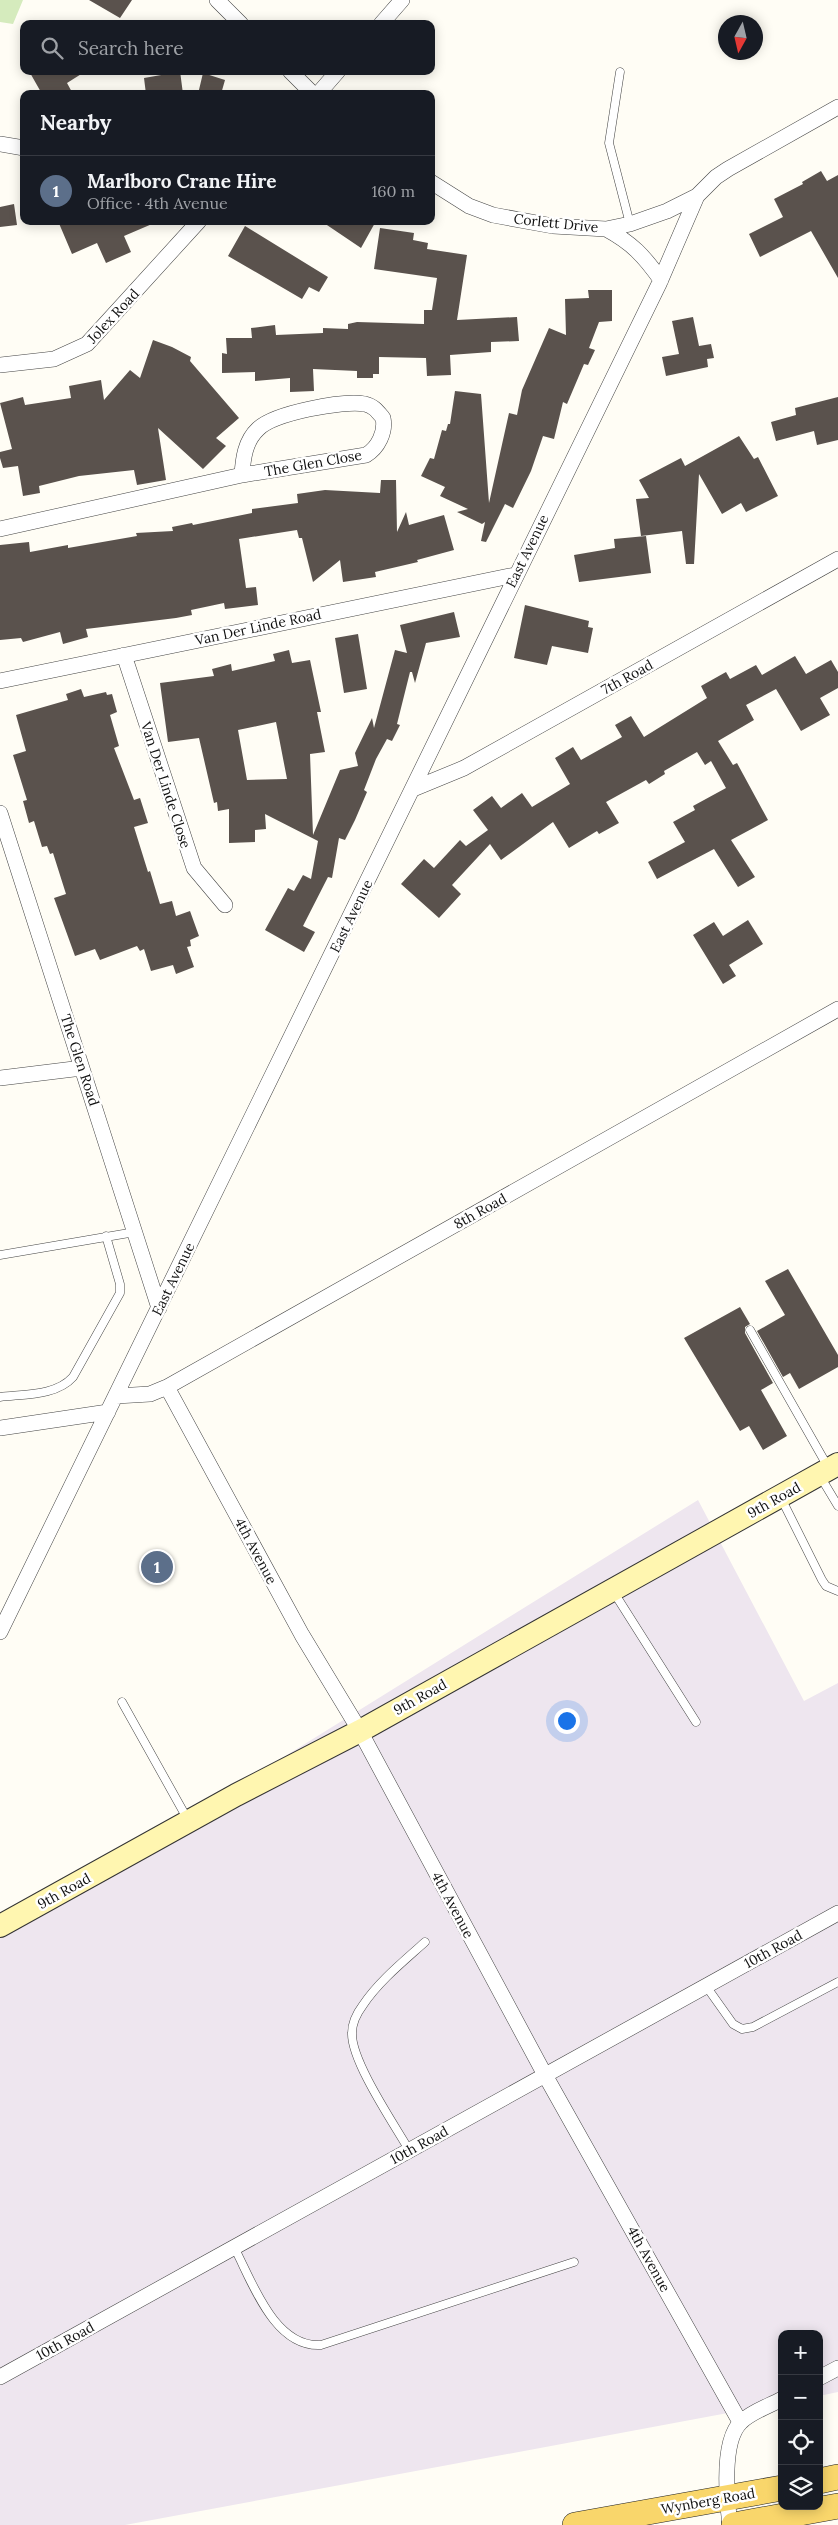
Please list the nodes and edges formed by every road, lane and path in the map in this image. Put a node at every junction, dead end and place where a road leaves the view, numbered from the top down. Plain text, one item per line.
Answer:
1 (217, 0) edge
2 (402, 0) edge
3 (237, 20) edge
4 (384, 20) edge
5 (620, 72) dead end
6 (294, 75) edge
7 (335, 75) edge
8 (309, 90) edge
9 (321, 90) edge
10 (838, 108) edge
11 (0, 144) edge
12 (20, 147) edge
13 (435, 185) edge
14 (697, 196) junction
15 (630, 224) junction
16 (196, 225) edge
17 (606, 229) junction
18 (661, 280) junction
19 (0, 365) edge
20 (242, 475) junction
21 (0, 529) edge
22 (838, 559) edge
23 (515, 575) junction
24 (124, 655) junction
25 (0, 681) edge
26 (413, 789) junction
27 (0, 813) edge
28 (225, 905) dead end
29 (838, 1009) edge
30 (82, 1068) junction
31 (0, 1078) edge
32 (135, 1232) junction
33 (106, 1236) junction
34 (0, 1255) edge
35 (159, 1308) junction
36 (750, 1330) dead end
37 (167, 1387) junction
38 (116, 1396) junction
39 (0, 1398) edge
40 (108, 1412) junction
41 (0, 1428) edge
42 (829, 1469) edge
43 (780, 1496) junction
44 (838, 1506) edge
45 (612, 1590) junction
46 (838, 1591) edge
47 (0, 1632) edge
48 (122, 1702) dead end
49 (696, 1722) dead end
50 (360, 1731) junction
51 (189, 1821) junction
52 (838, 1913) edge
53 (0, 1926) edge
54 (425, 1942) dead end
55 (838, 1982) edge
56 (706, 1986) junction
57 (545, 2075) junction
58 (409, 2150) junction
59 (234, 2247) junction
60 (574, 2262) dead end
61 (838, 2368) edge
62 (823, 2376) edge
63 (0, 2377) edge
64 (778, 2401) edge
65 (740, 2422) junction
66 (838, 2477) edge
67 (823, 2479) edge
68 (778, 2489) edge
69 (727, 2498) junction
70 (838, 2506) edge
71 (576, 2525) edge
72 (732, 2525) edge

1 - 3 street
2 - 4 street
5 - 15 lane
6 - 8 street
7 - 9 street
10 - 14 street, Corlett Drive
11 - 12 street
13 - 17 street, Corlett Drive
14 - 15 street, Corlett Drive
14 - 18 street, East Avenue
15 - 17 street, Corlett Drive
16 - 19 street, Jolex Road
17 - 18 street
18 - 23 street, East Avenue
20 - 20 street, The Glen Close
20 - 21 street, The Glen Close
22 - 26 street, 7th Road
23 - 24 street, Van Der Linde Road
23 - 26 street, East Avenue
24 - 25 street, Van Der Linde Road
24 - 28 street, Van Der Linde Close
26 - 35 street, East Avenue
27 - 30 street, The Glen Road
29 - 37 street, 8th Road
30 - 31 street
30 - 32 street, The Glen Road
32 - 33 lane
32 - 35 street, The Glen Road
33 - 34 lane
33 - 39 lane
35 - 38 street, East Avenue
36 - 42 lane
37 - 38 street, 8th Road
37 - 50 street, 4th Avenue
38 - 40 street, East Avenue
40 - 41 street
40 - 47 street, East Avenue
42 - 43 main road, 9th Road
42 - 44 lane
43 - 45 main road, 9th Road
43 - 46 lane
45 - 49 lane
45 - 50 main road, 9th Road
48 - 51 lane
50 - 51 main road, 9th Road
50 - 57 street, 4th Avenue
51 - 53 main road, 9th Road
52 - 56 street, 10th Road
54 - 58 lane
55 - 56 lane
56 - 57 street, 10th Road
57 - 58 street, 10th Road
57 - 65 street, 4th Avenue
58 - 59 street, 10th Road
59 - 60 lane
59 - 63 street, 10th Road
61 - 62 street
64 - 65 street
65 - 69 street
66 - 67 main road
68 - 69 main road, Wynberg Road
69 - 71 main road, Wynberg Road
69 - 72 street
70 - 72 main road, Wynberg Road

